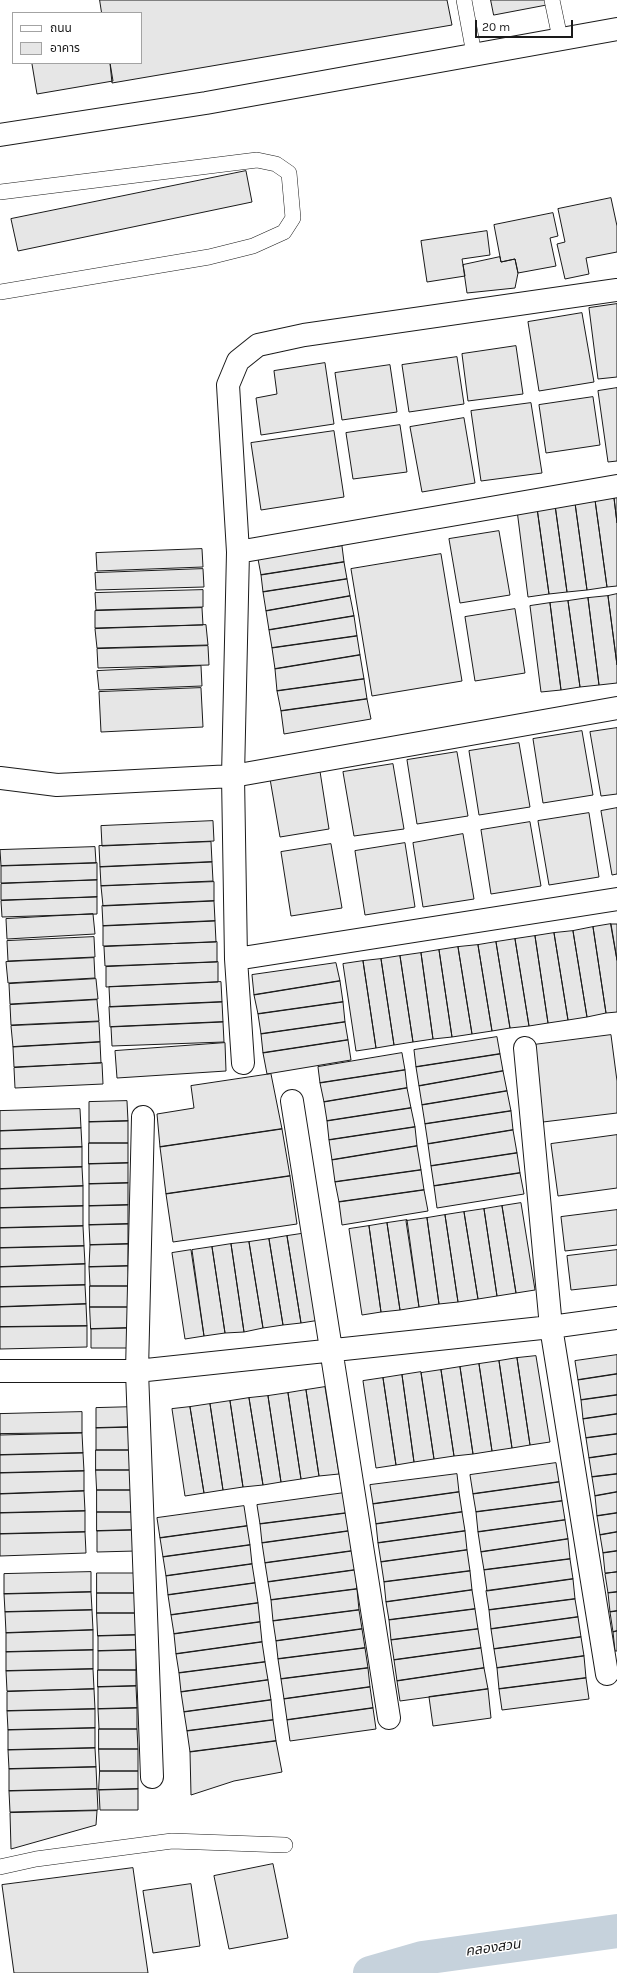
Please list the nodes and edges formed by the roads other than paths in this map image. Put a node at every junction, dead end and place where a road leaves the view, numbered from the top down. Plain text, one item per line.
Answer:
1 (464, 0) edge
2 (552, 0) edge
3 (617, 29) edge
4 (560, 38) junction
5 (474, 54) junction
6 (0, 135) edge
7 (0, 192) edge
8 (617, 290) edge
9 (0, 292) edge
10 (617, 486) edge
11 (238, 552) junction
12 (617, 708) edge
13 (233, 776) junction
14 (0, 778) edge
15 (617, 899) edge
16 (236, 958) junction
17 (525, 1048) dead end
18 (243, 1063) dead end
19 (292, 1100) dead end
20 (143, 1117) dead end
21 (617, 1318) edge
22 (551, 1327) junction
23 (331, 1351) junction
24 (0, 1371) edge
25 (137, 1371) junction
26 (606, 1674) dead end
27 (388, 1718) dead end
28 (152, 1777) dead end
29 (285, 1845) dead end
30 (0, 1867) edge

1 - 5 lane
2 - 4 lane
3 - 4 street
4 - 5 street
5 - 6 street
7 - 9 lane
8 - 11 street
10 - 11 street
11 - 13 street
12 - 13 street
13 - 14 street
13 - 16 street
15 - 16 street
16 - 18 street
17 - 22 street
19 - 23 street
20 - 25 street
21 - 22 street
22 - 23 street
22 - 26 street
23 - 25 street
23 - 27 street
24 - 25 street
25 - 28 street
29 - 30 lane

